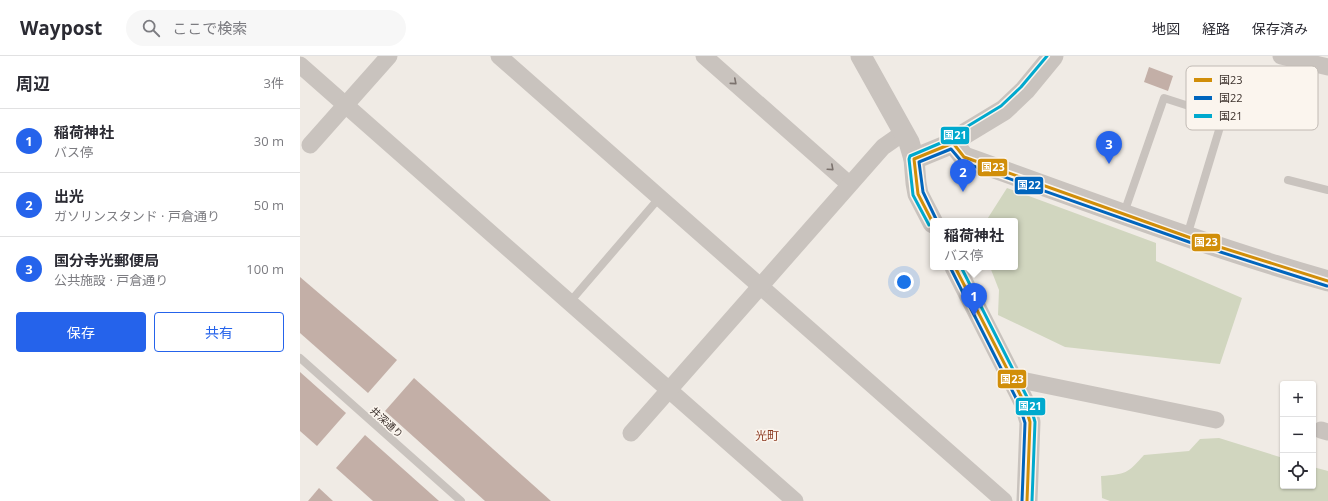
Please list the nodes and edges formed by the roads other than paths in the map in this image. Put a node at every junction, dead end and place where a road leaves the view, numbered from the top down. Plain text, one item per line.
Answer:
1 (390, 56) edge
2 (499, 56) edge
3 (704, 56) edge
4 (861, 56) edge
5 (1053, 56) edge
6 (1281, 56) edge
7 (300, 65) edge
8 (1328, 67) edge
9 (1186, 105) edge
10 (345, 106) junction
11 (1219, 130) edge
12 (903, 133) junction
13 (952, 143) junction
14 (310, 145) dead end
15 (914, 159) junction
16 (1288, 180) dead end
17 (849, 184) junction
18 (1328, 190) edge
19 (660, 197) junction
20 (1124, 214) junction
21 (930, 218) edge
22 (1187, 236) junction
23 (957, 270) edge
24 (1328, 281) edge
25 (760, 285) junction
26 (569, 303) junction
27 (300, 358) edge
28 (1012, 378) junction
29 (668, 390) junction
30 (1216, 420) dead end
31 (631, 433) dead end
32 (461, 501) edge
33 (794, 501) edge
34 (1004, 501) edge
35 (1027, 501) edge

1 - 10 street
2 - 19 street
3 -> 17 street
4 - 12 street
5 - 13 street
6 - 8 street
7 - 10 street
9 - 20 lane
10 - 14 street
10 - 26 street
11 - 22 lane
12 - 15 street
12 - 17 street
13 - 15 street
13 - 20 street
15 - 21 street
16 - 18 lane
17 - 25 street
19 - 25 street
19 - 26 lane
20 - 22 street
22 - 24 street
23 - 28 street
25 - 29 street
25 - 34 street
26 - 29 street
27 - 32 lane, 井深通り
28 - 30 street
28 - 35 street
29 - 31 street
29 - 33 street

